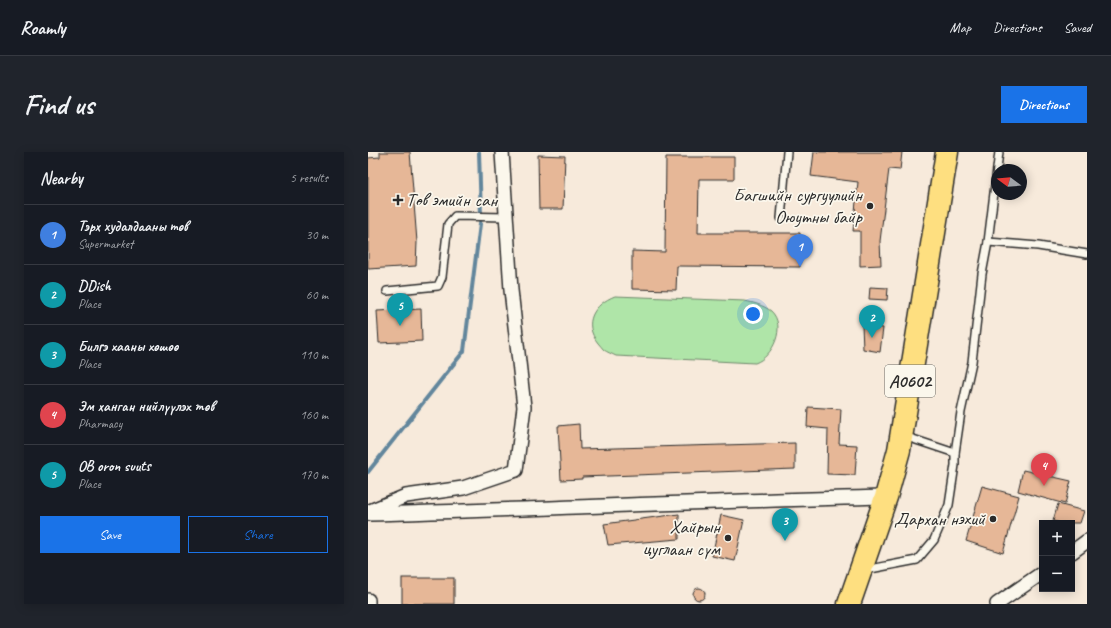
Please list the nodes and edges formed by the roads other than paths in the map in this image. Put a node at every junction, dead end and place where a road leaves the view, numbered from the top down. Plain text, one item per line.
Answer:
1 (502, 152) edge
2 (787, 152) edge
3 (947, 152) edge
4 (999, 152) edge
5 (506, 217) junction
6 (781, 218) dead end
7 (988, 242) junction
8 (1087, 254) edge
9 (387, 291) dead end
10 (902, 435) junction
11 (955, 453) junction
12 (886, 497) junction
13 (368, 513) edge
14 (1087, 541) edge
15 (1075, 550) edge
16 (861, 571) junction
17 (1039, 575) edge
18 (368, 600) edge
19 (368, 604) edge
20 (849, 604) edge
21 (997, 604) edge

1 - 5 street
2 - 6 lane
3 - 10 highway, A0602
4 - 7 lane
5 - 9 lane
5 - 13 street
7 - 8 lane
7 - 11 lane
10 - 11 lane
10 - 12 highway, A0602
11 - 16 lane
12 - 13 street
12 - 16 highway, A0602
14 - 15 street
16 - 20 highway, A0602
17 - 21 street
18 - 19 street

